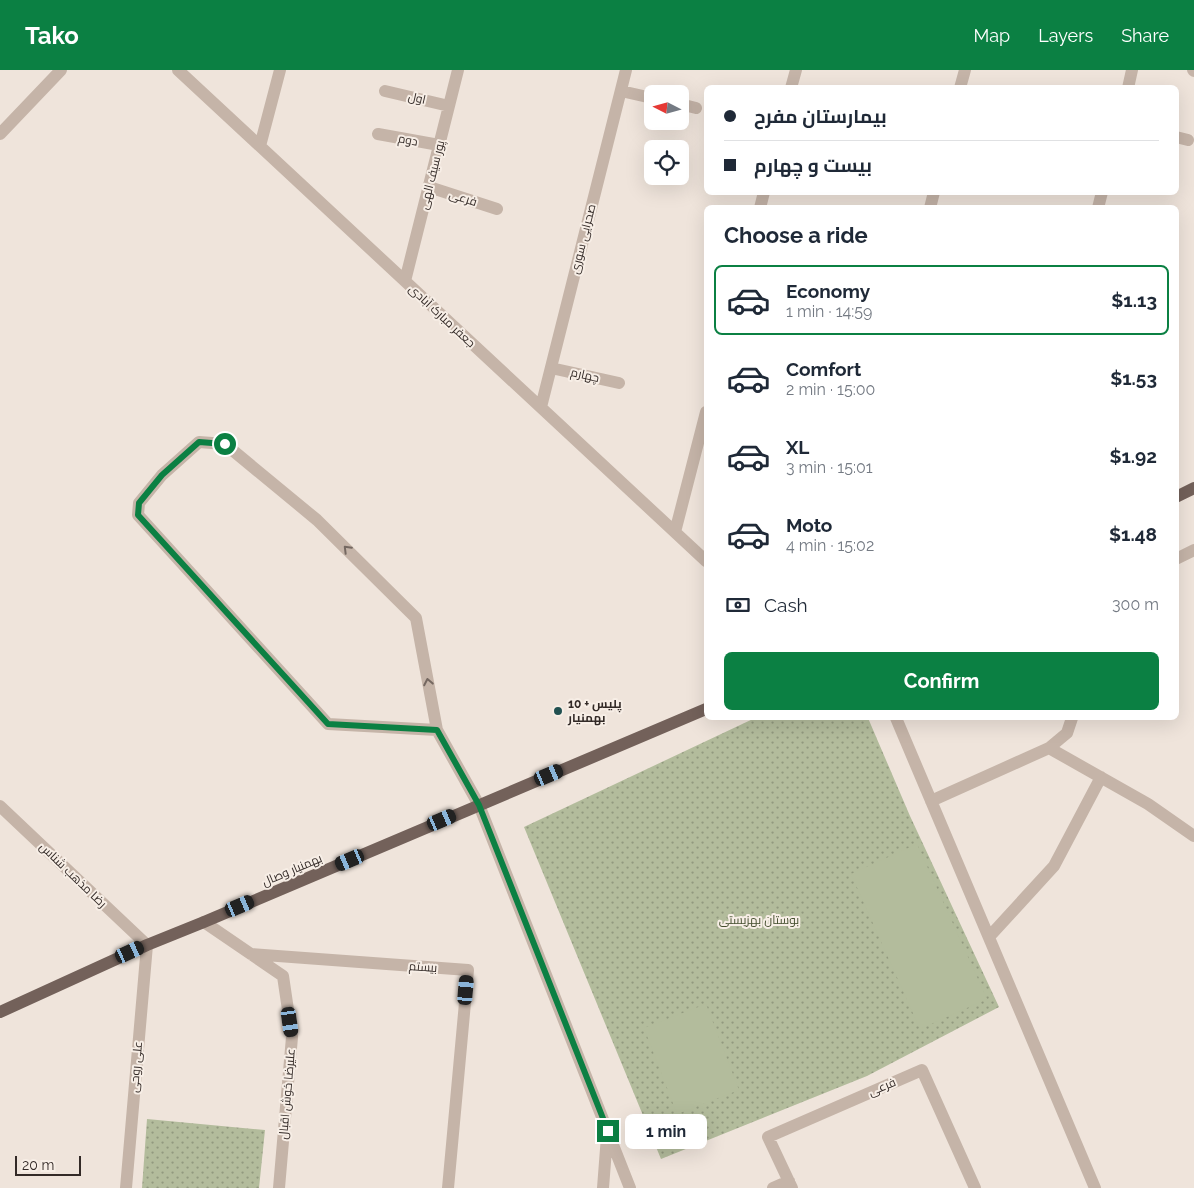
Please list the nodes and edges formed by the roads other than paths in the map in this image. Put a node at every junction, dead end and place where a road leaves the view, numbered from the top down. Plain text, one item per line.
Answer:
1 (61, 70) edge
2 (178, 70) edge
3 (280, 70) edge
4 (458, 70) edge
5 (626, 70) edge
6 (796, 70) edge
7 (965, 70) edge
8 (1132, 70) edge
9 (792, 85) edge
10 (961, 85) edge
11 (1129, 85) edge
12 (385, 91) dead end
13 (620, 91) junction
14 (644, 96) edge
15 (449, 106) junction
16 (689, 106) edge
17 (696, 108) dead end
18 (0, 134) edge
19 (378, 134) dead end
20 (439, 145) junction
21 (260, 146) junction
22 (429, 187) junction
23 (497, 209) dead end
24 (405, 281) junction
25 (551, 368) junction
26 (619, 383) dead end
27 (540, 407) junction
28 (704, 420) edge
29 (1194, 488) edge
30 (1179, 495) edge
31 (675, 532) junction
32 (1194, 550) edge
33 (1179, 558) edge
34 (704, 559) edge
35 (704, 710) edge
36 (897, 720) edge
37 (1071, 720) edge
38 (437, 730) junction
39 (1049, 748) junction
40 (1101, 777) junction
41 (931, 801) junction
42 (479, 805) junction
43 (0, 806) edge
44 (1194, 836) edge
45 (204, 922) junction
46 (989, 937) junction
47 (146, 945) junction
48 (250, 954) junction
49 (0, 1012) edge
50 (608, 1131) junction
51 (790, 1184) edge
52 (126, 1188) edge
53 (279, 1188) edge
54 (448, 1188) edge
55 (603, 1188) edge
56 (630, 1188) edge
57 (773, 1188) edge
58 (975, 1188) edge
59 (1095, 1188) edge

1 - 18 street
2 - 21 street, جعفر مبارک آبادی
3 - 21 street
4 - 15 street, پور سیف الهی
5 - 13 street, صحرایی سوری
6 - 9 street
7 - 10 street
8 - 11 street
12 - 15 street, اول
13 - 14 street
13 - 25 street, صحرایی سوری
15 - 20 street, پور سیف الهی
16 - 17 street
19 - 20 street, دوم
20 - 22 street, پور سیف الهی
21 - 24 street, جعفر مبارک آبادی
22 - 23 street, فرعی
22 - 24 street, پور سیف الهی
24 - 27 street, جعفر مبارک آبادی
25 - 26 street, چهارم
25 - 27 street, صحرایی سوری
27 - 31 street, جعفر مبارک آبادی
28 - 31 street
29 - 30 main road
31 - 34 street, جعفر مبارک آبادی
32 - 33 street
35 - 42 main road, بهمنیار وصال
36 - 41 street
37 - 39 street
38 -> 38 street
38 - 42 street
39 - 40 street
39 - 41 street
40 - 44 street
40 - 46 street
41 - 46 street
42 - 45 main road, بهمنیار وصال
42 - 50 street
43 - 47 street, رضا مذهب شناس
45 - 47 main road, بهمنیار وصال
45 - 48 street, علیرضا خوش اقبال
46 - 59 street
47 - 49 main road, بهمنیار وصال
47 - 52 street, علی روحی
48 - 53 street, علیرضا خوش اقبال
48 - 54 street, بیستم
50 - 55 street
50 - 56 street
51 - 57 street, فرعی
51 - 58 street, فرعی

